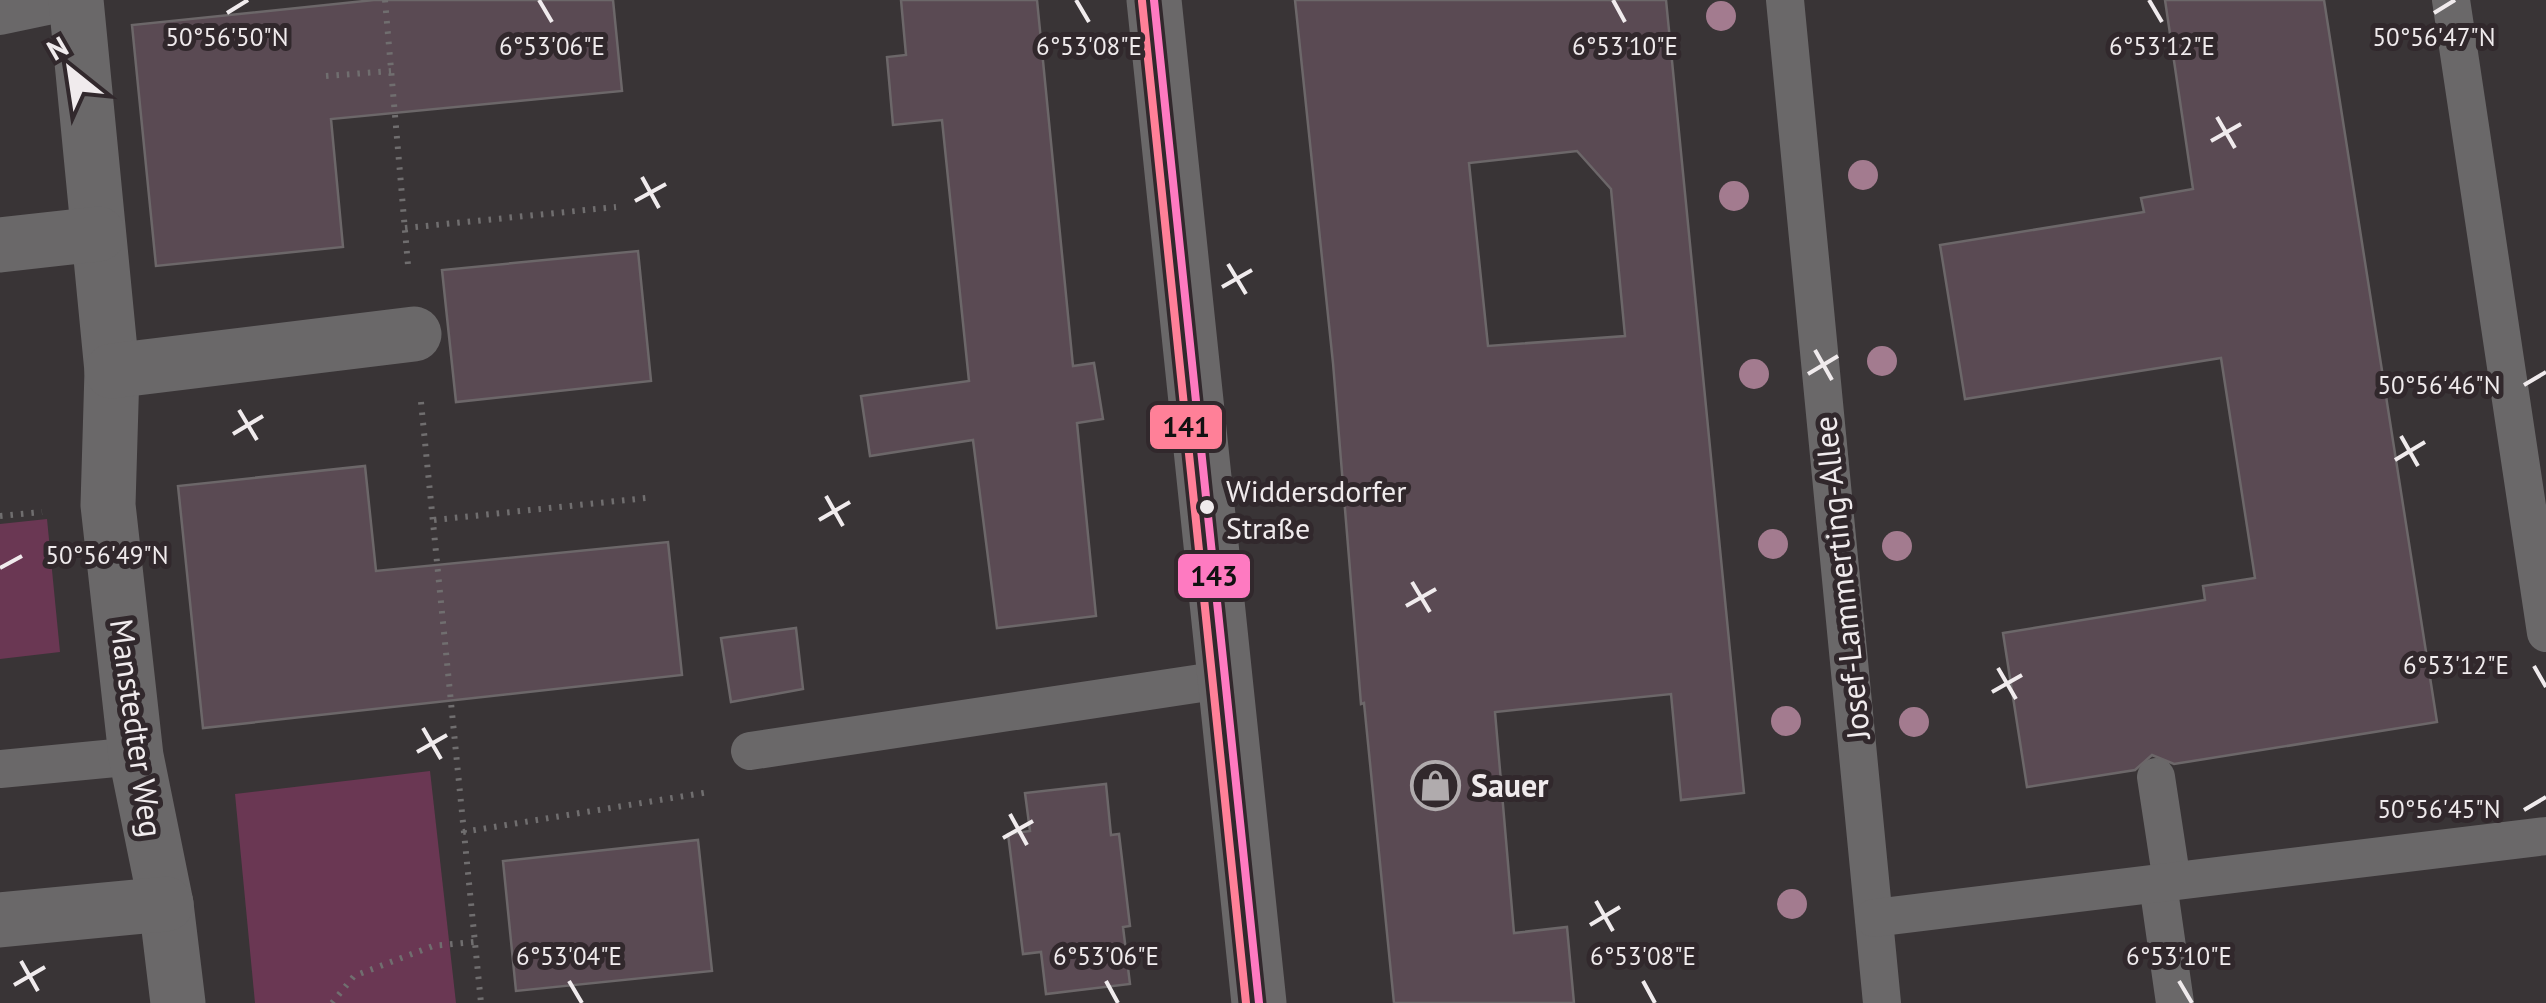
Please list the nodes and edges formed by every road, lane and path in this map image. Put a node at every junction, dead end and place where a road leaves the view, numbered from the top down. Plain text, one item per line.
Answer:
1 (76, 0) edge
2 (385, 0) edge
3 (1154, 0) edge
4 (1785, 0) edge
5 (2451, 0) edge
6 (0, 16) edge
7 (391, 71) junction
8 (326, 76) dead end
9 (616, 207) dead end
10 (404, 228) junction
11 (98, 234) junction
12 (0, 244) edge
13 (414, 334) junction
14 (112, 371) junction
15 (646, 498) dead end
16 (433, 520) junction
17 (2546, 633) edge
18 (1228, 679) junction
19 (750, 751) joint
20 (136, 756) junction
21 (0, 769) edge
22 (2156, 777) dead end
23 (463, 832) junction
24 (2546, 836) edge
25 (2165, 883) junction
26 (166, 904) junction
27 (1874, 918) junction
28 (0, 920) edge
29 (474, 942) junction
30 (178, 1003) edge
31 (332, 1003) edge
32 (481, 1003) edge
33 (1259, 1003) edge
34 (1882, 1003) edge
35 (2175, 1003) edge

1 - 6 lane
1 - 11 street, Manstedter Weg
2 - 7 path
3 - 18 street
4 - 27 lane, Josef-Lammerting-Allee
5 - 17 lane
7 - 8 path
7 - 10 path
9 - 10 path
10 - 13 path
11 - 12 street
11 - 14 street, Manstedter Weg
13 - 14 street
13 - 16 path
14 - 20 street, Manstedter Weg
15 - 16 path
16 - 23 path
18 - 19 lane
18 - 33 street
19 - 23 path
20 - 21 lane
20 - 26 street, Manstedter Weg
22 - 25 lane
23 - 29 path
24 - 25 lane
25 - 27 lane
25 - 35 lane
26 - 28 street
26 - 30 street, Manstedter Weg
27 - 34 lane, Josef-Lammerting-Allee
29 - 31 path
29 - 32 path

